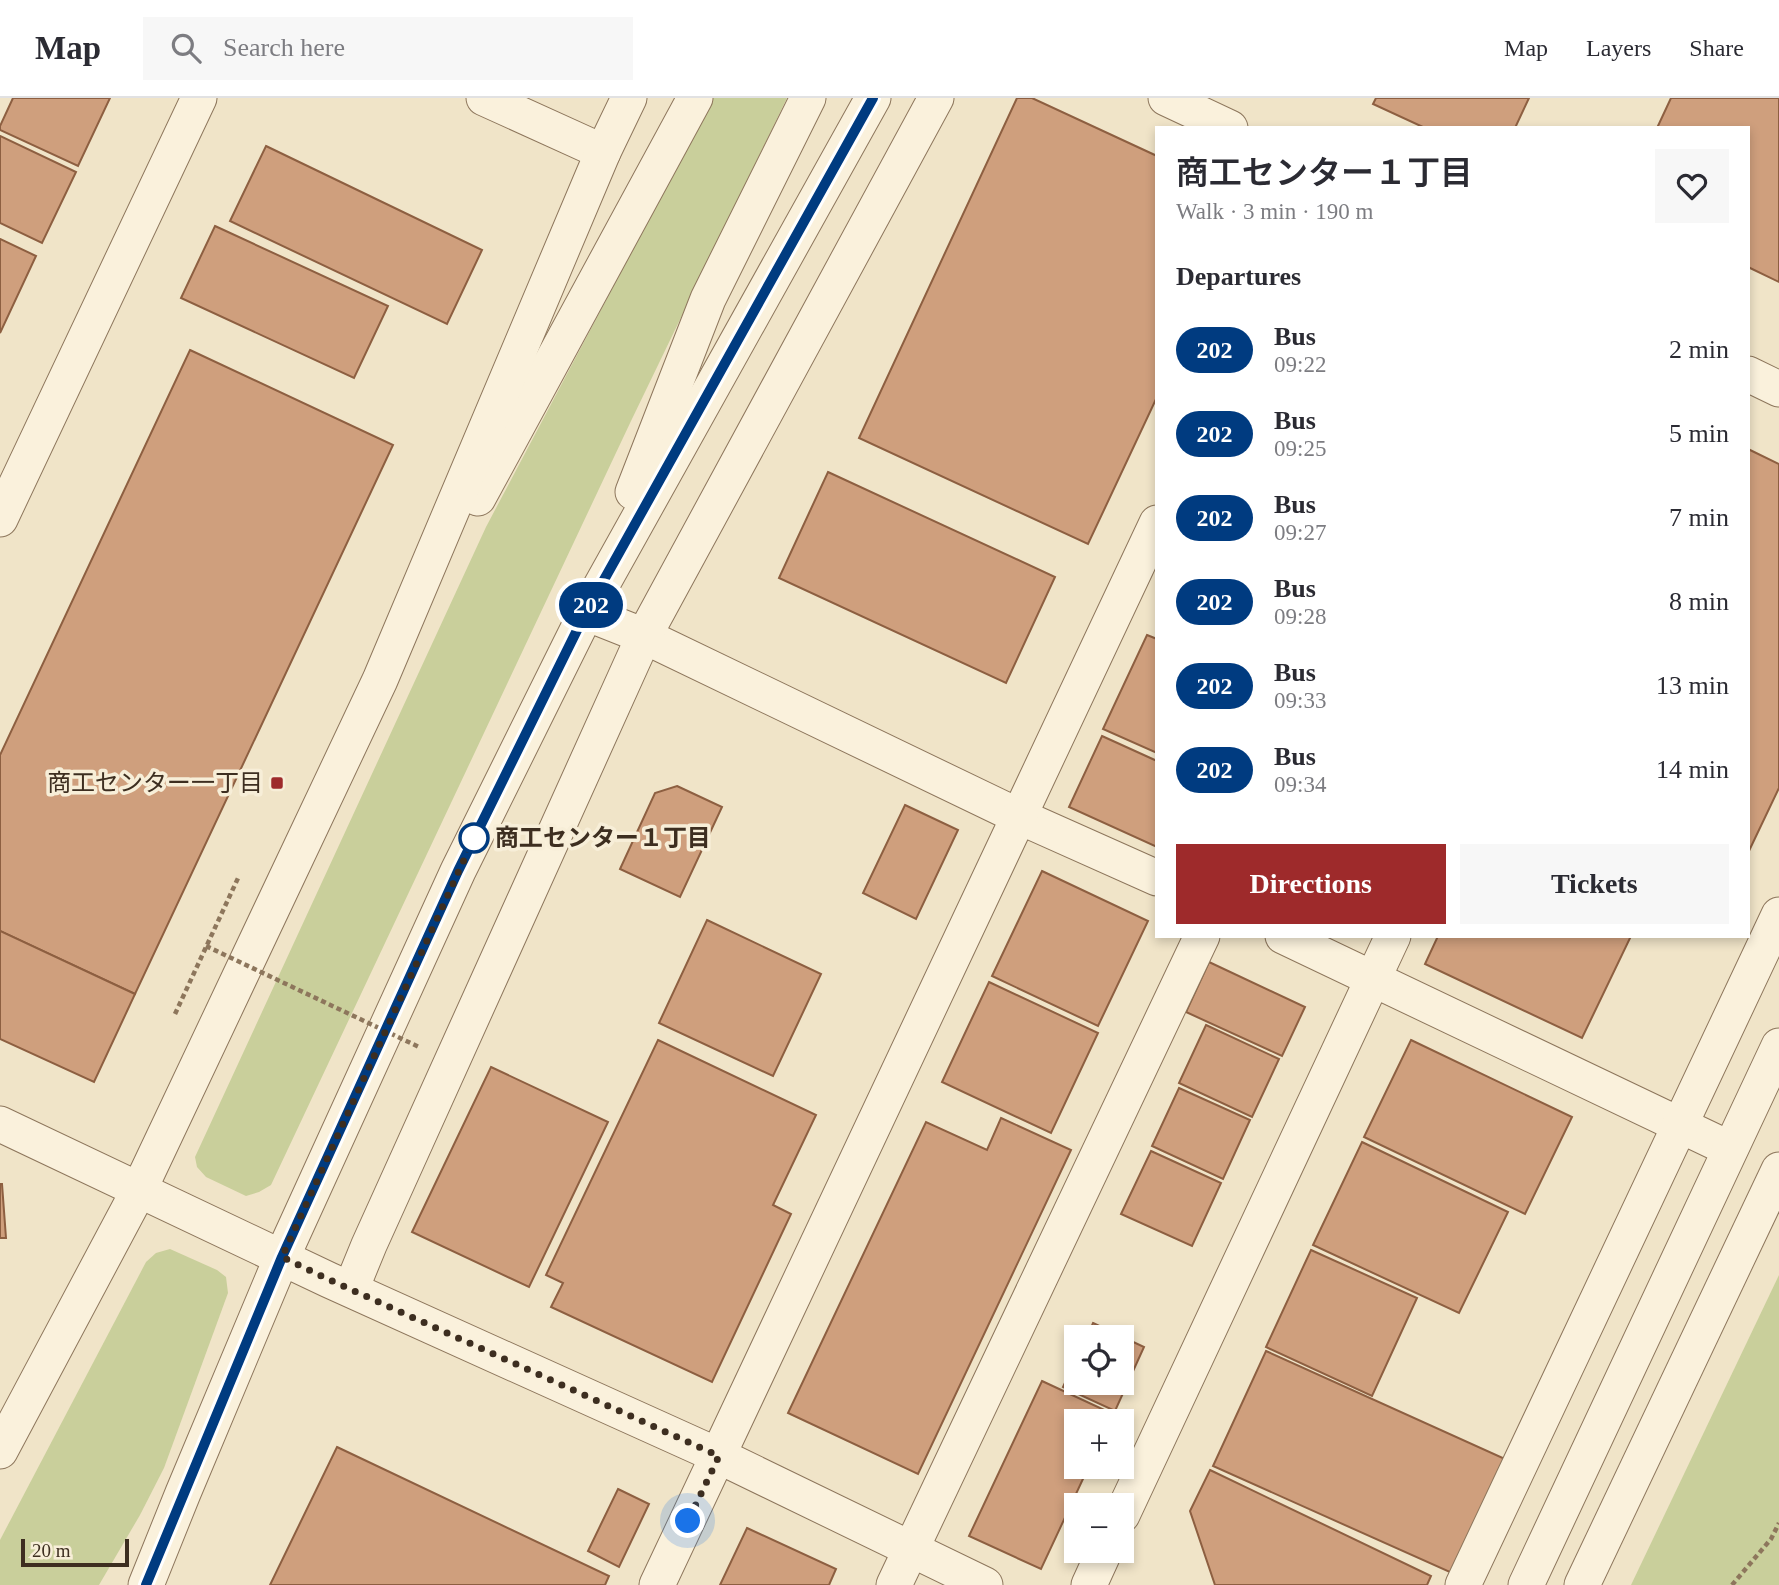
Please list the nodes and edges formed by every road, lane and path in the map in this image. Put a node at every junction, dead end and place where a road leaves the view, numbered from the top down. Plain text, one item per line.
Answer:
1 (199, 98) edge
2 (484, 98) edge
3 (629, 98) edge
4 (695, 98) edge
5 (808, 98) edge
6 (873, 98) edge
7 (936, 98) edge
8 (1166, 98) edge
9 (1226, 126) edge
10 (603, 152) junction
11 (1750, 375) edge
12 (1779, 389) edge
13 (0, 519) edge
14 (1155, 527) edge
15 (586, 612) junction
16 (644, 636) junction
17 (380, 680) junction
18 (1018, 817) junction
19 (239, 876) dead end
20 (1155, 877) edge
21 (1779, 915) edge
22 (1201, 938) edge
23 (1287, 938) edge
24 (1392, 938) edge
25 (205, 946) junction
26 (1373, 980) junction
27 (175, 1014) dead end
28 (1779, 1046) edge
29 (419, 1047) dead end
30 (0, 1124) edge
31 (1679, 1127) junction
32 (1730, 1149) junction
33 (1779, 1170) edge
34 (139, 1190) junction
35 (282, 1257) junction
36 (351, 1289) junction
37 (0, 1451) edge
38 (719, 1456) junction
39 (183, 1493) junction
40 (1132, 1493) edge
41 (1779, 1522) edge
42 (911, 1549) junction
43 (1099, 1563) edge
44 (130, 1585) edge
45 (146, 1585) edge
46 (657, 1585) edge
47 (894, 1585) edge
48 (985, 1585) edge
49 (1089, 1585) edge
50 (1463, 1585) edge
51 (1526, 1585) edge
52 (1582, 1585) edge
53 (1732, 1585) edge

1 - 13 street
2 - 10 street
3 - 10 street
4 - 17 street
5 - 15 street
6 - 15 street
7 - 16 street
8 - 9 street
10 - 17 street
11 - 12 street
14 - 18 street
15 - 16 street
15 - 35 street
16 - 18 street
16 - 36 street
17 - 34 street
18 - 20 street
18 - 38 street
19 - 25 path
21 - 31 street
22 - 42 street
23 - 26 street
24 - 26 street
25 - 27 path
25 - 29 path, bridge
26 - 31 street
26 - 40 street
28 - 32 street
30 - 34 street
31 - 32 street
31 - 50 street
32 - 51 street
33 - 52 street
34 - 35 street
34 - 37 street
35 - 36 street
35 - 39 street
36 - 38 street
38 - 42 street
38 - 46 street
39 - 44 street
39 - 45 street
41 - 53 path
42 - 47 street
42 - 48 street
43 - 49 street

